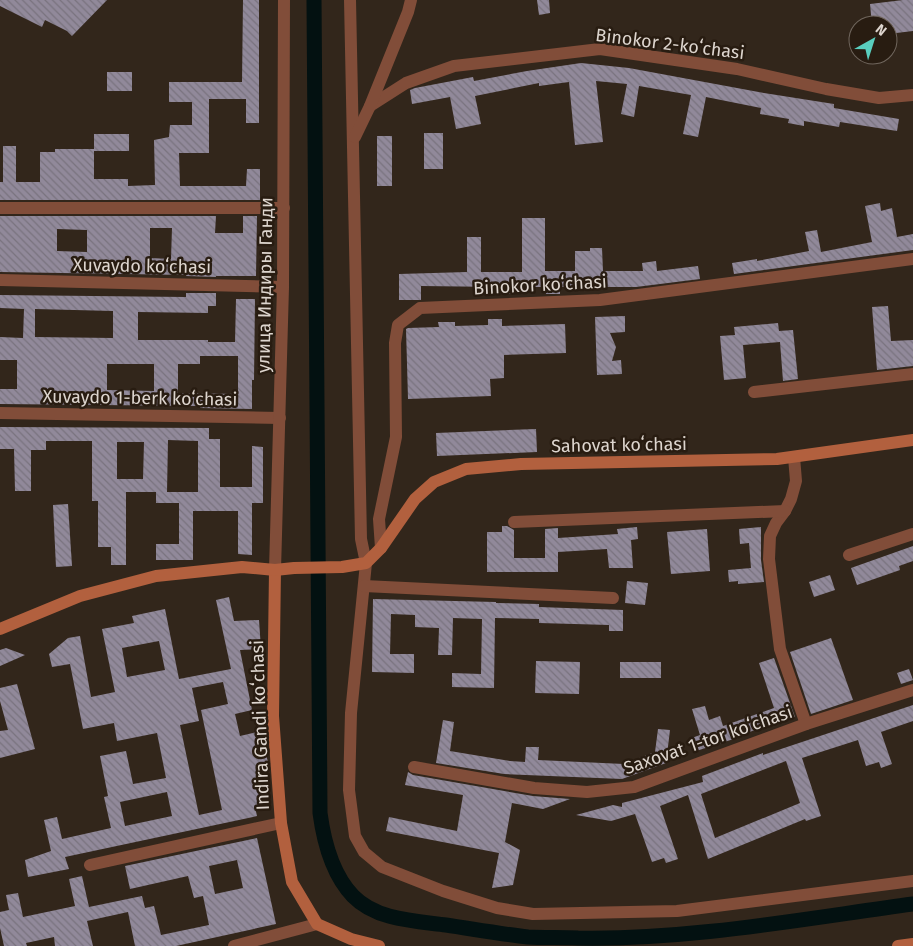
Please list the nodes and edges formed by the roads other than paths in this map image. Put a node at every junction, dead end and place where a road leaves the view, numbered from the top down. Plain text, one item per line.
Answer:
1 (284, 0) edge
2 (350, 0) edge
3 (410, 0) edge
4 (913, 95) edge
5 (370, 106) junction
6 (354, 139) junction
7 (0, 208) edge
8 (284, 208) junction
9 (913, 259) edge
10 (0, 280) edge
11 (283, 287) junction
12 (913, 374) edge
13 (754, 392) dead end
14 (0, 413) edge
15 (280, 418) junction
16 (913, 440) edge
17 (794, 457) junction
18 (785, 511) junction
19 (514, 522) dead end
20 (913, 534) edge
21 (381, 548) junction
22 (849, 555) dead end
23 (366, 563) junction
24 (275, 570) junction
25 (364, 586) junction
26 (613, 598) dead end
27 (0, 629) edge
28 (913, 690) edge
29 (806, 724) junction
30 (414, 767) dead end
31 (281, 823) junction
32 (90, 865) dead end
33 (913, 881) edge
34 (316, 924) junction
35 (913, 944) edge
36 (234, 946) edge
37 (379, 946) edge
38 (898, 946) edge

1 - 8 street, улица Индиры Ганди
2 - 6 street
3 - 5 street
4 - 5 street, Binokor 2-koʻchasi
5 - 6 street
6 - 23 street
7 - 8 street
8 - 11 street, улица Индиры Ганди
9 - 21 street, Binokor koʻchasi
10 - 11 street, Xuvaydo koʻchasi
11 - 15 street, улица Индиры Ганди
12 - 13 street
14 - 15 street, Xuvaydo 1-berk koʻchasi
15 - 24 street, улица Индиры Ганди
16 - 17 street, Sahovat koʻchasi
17 - 18 street, Saxovat 1-tor koʻchasi
17 - 21 street, Sahovat koʻchasi
18 - 19 street
18 - 29 street, Saxovat 1-tor koʻchasi
20 - 22 street
21 - 23 street, Sahovat koʻchasi
23 - 24 street
23 - 25 street
24 - 27 street
24 - 31 street, Indira Gandi koʻchasi
25 - 26 street
25 - 33 street
28 - 29 street, Saxovat 1-tor koʻchasi
29 - 30 street, Saxovat 1-tor koʻchasi
31 - 32 street
31 - 34 street, Indira Gandi koʻchasi
34 - 36 street
34 - 37 street
35 - 38 street

